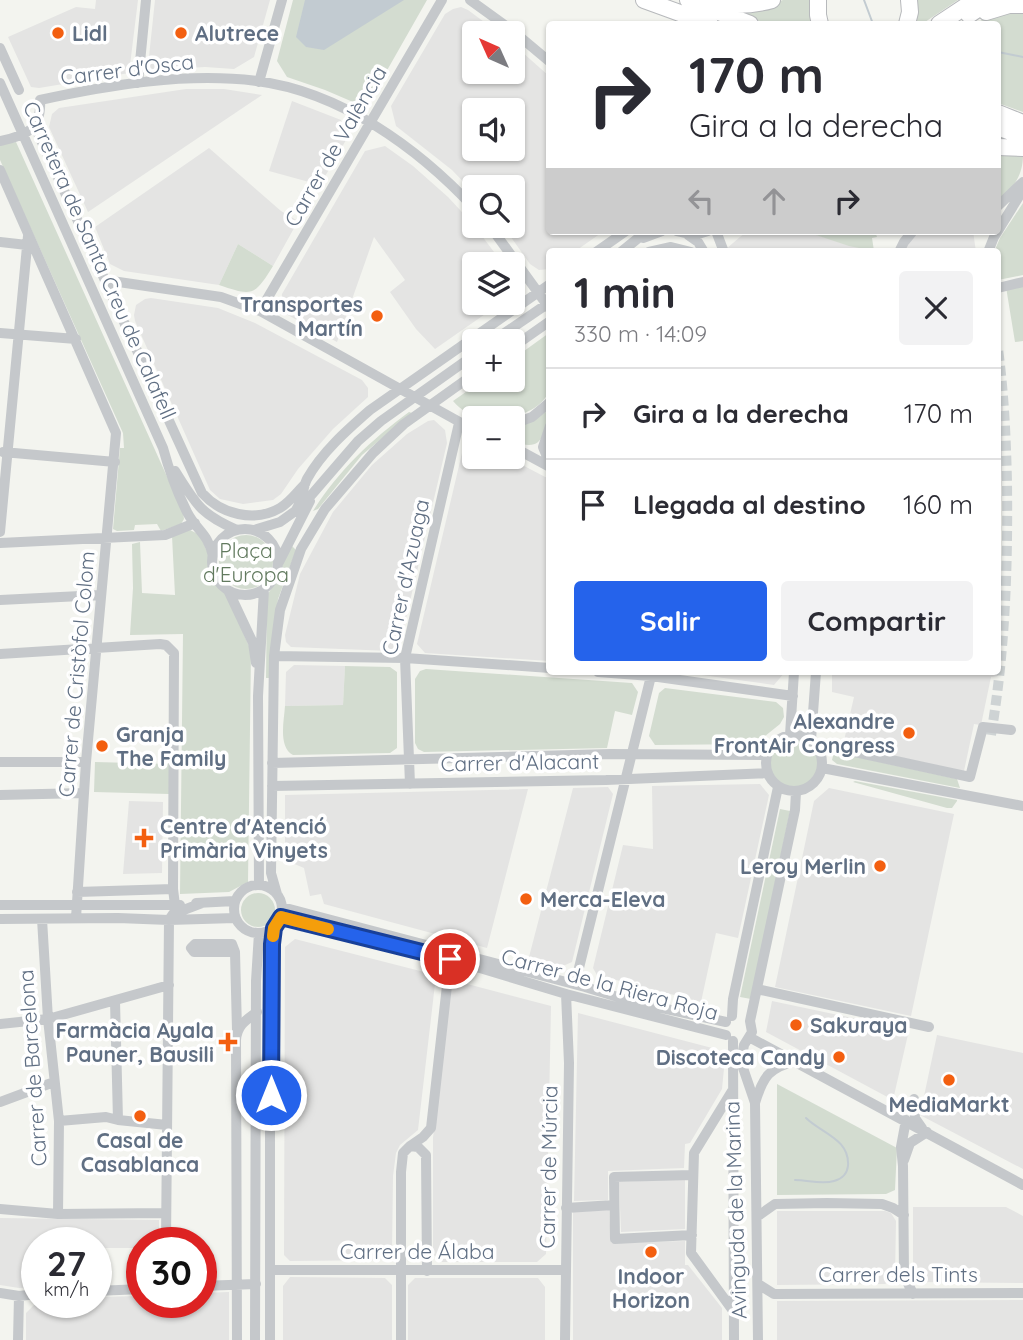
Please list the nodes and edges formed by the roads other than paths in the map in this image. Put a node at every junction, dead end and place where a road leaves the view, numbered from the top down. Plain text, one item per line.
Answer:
1 (146, 0) edge
2 (282, 0) edge
3 (442, 0) edge
4 (470, 0) edge
5 (645, 0) edge
6 (688, 0) edge
7 (700, 0) edge
8 (772, 0) edge
9 (818, 0) edge
10 (909, 0) edge
11 (967, 0) edge
12 (999, 0) edge
13 (984, 4) edge
14 (1023, 5) edge
15 (702, 21) edge
16 (742, 21) edge
17 (819, 21) edge
18 (907, 21) edge
19 (936, 21) edge
20 (946, 21) edge
21 (959, 21) edge
22 (970, 21) edge
23 (0, 48) edge
24 (546, 59) edge
25 (259, 82) junction
26 (138, 83) junction
27 (19, 90) junction
28 (2, 91) edge
29 (40, 100) junction
30 (1001, 117) edge
31 (1001, 118) edge
32 (372, 123) junction
33 (1023, 123) edge
34 (35, 127) junction
35 (23, 135) junction
36 (1023, 137) edge
37 (0, 141) edge
38 (1001, 147) edge
39 (1023, 149) edge
40 (0, 170) edge
41 (1023, 182) edge
42 (1023, 190) edge
43 (462, 196) edge
44 (1001, 203) edge
45 (1001, 226) edge
46 (620, 235) edge
47 (643, 235) edge
48 (652, 235) edge
49 (686, 235) edge
50 (499, 238) edge
51 (28, 239) junction
52 (637, 241) junction
53 (0, 242) edge
54 (602, 248) edge
55 (627, 248) edge
56 (702, 248) edge
57 (105, 280) junction
58 (1023, 282) edge
59 (546, 287) edge
60 (1001, 287) edge
61 (538, 292) junction
62 (546, 301) edge
63 (546, 307) edge
64 (260, 311) junction
65 (546, 324) edge
66 (512, 329) edge
67 (0, 333) edge
68 (18, 335) junction
69 (76, 339) junction
70 (525, 339) edge
71 (462, 364) edge
72 (441, 379) junction
73 (462, 382) edge
74 (401, 389) junction
75 (415, 397) junction
76 (431, 404) junction
77 (546, 405) edge
78 (525, 420) edge
79 (459, 423) junction
80 (462, 424) edge
81 (546, 437) edge
82 (544, 443) junction
83 (525, 448) edge
84 (4, 452) edge
85 (164, 452) junction
86 (525, 452) edge
87 (183, 454) junction
88 (343, 456) junction
89 (546, 460) edge
90 (115, 462) junction
91 (546, 464) edge
92 (181, 480) junction
93 (305, 483) junction
94 (314, 492) junction
95 (324, 509) junction
96 (296, 510) junction
97 (300, 522) junction
98 (195, 523) junction
99 (237, 530) junction
100 (254, 530) junction
101 (0, 532) edge
102 (107, 537) junction
103 (0, 543) edge
104 (213, 556) junction
105 (278, 564) junction
106 (264, 589) junction
107 (228, 590) junction
108 (101, 596) junction
109 (0, 600) edge
110 (96, 648) junction
111 (0, 654) edge
112 (274, 656) junction
113 (405, 658) junction
114 (546, 668) edge
115 (651, 675) edge
116 (657, 675) edge
117 (794, 675) edge
118 (816, 675) edge
119 (259, 679) junction
120 (793, 696) junction
121 (1011, 730) dead end
122 (790, 735) junction
123 (815, 744) junction
124 (632, 754) junction
125 (767, 755) junction
126 (408, 759) junction
127 (0, 762) edge
128 (86, 762) junction
129 (272, 763) junction
130 (822, 768) junction
131 (768, 773) junction
132 (625, 778) junction
133 (410, 784) junction
134 (272, 786) junction
135 (778, 787) junction
136 (796, 792) junction
137 (85, 793) junction
138 (0, 795) edge
139 (1023, 806) edge
140 (259, 885) junction
141 (173, 889) junction
142 (77, 892) junction
143 (276, 894) junction
144 (235, 901) junction
145 (202, 903) junction
146 (0, 905) edge
147 (77, 905) junction
148 (175, 905) junction
149 (281, 912) junction
150 (76, 918) junction
151 (118, 918) junction
152 (235, 918) junction
153 (0, 919) edge
154 (41, 919) junction
155 (169, 920) junction
156 (274, 928) junction
157 (259, 933) junction
158 (235, 952) dead end
159 (450, 959) junction
160 (575, 984) junction
161 (169, 985) junction
162 (757, 989) junction
163 (566, 994) junction
164 (115, 1001) junction
165 (257, 1012) junction
166 (48, 1019) junction
167 (729, 1019) junction
168 (750, 1021) junction
169 (0, 1024) edge
170 (929, 1027) dead end
171 (237, 1030) junction
172 (730, 1038) junction
173 (748, 1039) junction
174 (796, 1061) junction
175 (54, 1082) junction
176 (732, 1091) junction
177 (914, 1099) dead end
178 (0, 1102) edge
179 (755, 1102) junction
180 (906, 1120) junction
181 (59, 1121) junction
182 (118, 1121) junction
183 (167, 1125) junction
184 (927, 1132) junction
185 (410, 1146) junction
186 (903, 1166) junction
187 (692, 1175) junction
188 (1023, 1185) edge
189 (757, 1190) junction
190 (904, 1191) junction
191 (775, 1204) junction
192 (882, 1204) junction
193 (614, 1205) junction
194 (566, 1208) junction
195 (0, 1209) edge
196 (165, 1213) junction
197 (58, 1214) junction
198 (904, 1215) junction
199 (758, 1216) junction
200 (165, 1227) edge
201 (692, 1235) junction
202 (270, 1270) junction
203 (565, 1270) junction
204 (402, 1271) junction
205 (427, 1271) junction
206 (904, 1275) junction
207 (235, 1284) junction
208 (256, 1284) junction
209 (758, 1284) junction
210 (217, 1285) edge
211 (0, 1293) edge
212 (1023, 1293) edge
213 (774, 1294) junction
214 (890, 1294) junction
215 (913, 1294) junction
216 (19, 1296) joint
217 (758, 1305) junction
218 (734, 1312) junction
219 (18, 1340) edge
220 (237, 1340) edge
221 (256, 1340) edge
222 (270, 1340) edge
223 (401, 1340) edge
224 (565, 1340) edge
225 (734, 1340) edge
226 (758, 1340) edge

1 - 26 street
2 - 25 street
3 - 32 street, Carrer de València
4 - 24 street
5 - 15 highway
6 - 16 highway
7 - 8 highway
9 - 17 highway
10 - 18 highway
11 - 19 highway
12 - 13 highway
13 - 14 highway
13 - 20 highway
13 - 21 highway
13 - 22 highway
23 - 27 street, Carretera de Santa Creu de Calafell
25 - 26 street, Carrer d'Osca
25 - 32 street, Carrer d'Osca
26 - 29 street, Carrer d'Osca
27 - 28 street
27 - 29 street
28 - 35 street, Carretera de Santa Creu de Calafell
29 - 34 street
30 - 33 highway
31 - 36 highway
32 - 43 street, Carrer d'Osca
32 - 64 street, Carrer de València
34 - 35 street
34 - 57 street, Carretera de Santa Creu de Calafell
35 - 37 street
35 - 85 street, Carretera de Santa Creu de Calafell
38 - 39 highway
40 - 51 street
41 - 44 street
42 - 45 street
46 - 54 street
47 - 52 street
48 - 52 street
49 - 56 street
50 - 61 street
51 - 53 street
51 - 68 street
51 - 69 street
52 - 55 street
57 - 64 street
57 - 87 street, Carretera de Santa Creu de Calafell
58 - 60 street
59 - 61 street
61 - 62 street
61 - 74 street
63 - 66 street
64 - 74 street
65 - 70 street
67 - 68 street
68 - 69 street
68 - 84 street
69 - 90 street, Carrer de Cristòfol Colom
71 - 72 street
72 - 75 street
72 - 76 street
73 - 76 street
74 - 75 street
74 - 93 street
75 - 76 street
75 - 88 street
76 - 79 street
76 - 95 street
77 - 78 street
79 - 80 street
79 - 113 street, Carrer d'Azuaga
81 - 82 street
82 - 83 street
82 - 89 street
84 - 90 street
84 - 101 street
85 - 92 street, Carretera de Santa Creu de Calafell
85 - 98 street, Carretera de Santa Creu de Calafell
86 - 91 street
87 - 92 street, Carretera de Santa Creu de Calafell
87 - 93 street, Carretera de Santa Creu de Calafell
88 - 93 street
88 - 94 street
90 - 102 street, Carrer de Cristòfol Colom
92 - 99 street, Carretera de Santa Creu de Calafell
93 - 96 street
94 - 96 street
94 - 97 street
95 - 97 street
95 - 112 street
96 - 100 street
97 - 105 street
98 - 102 street
98 - 104 street, Carretera de Santa Creu de Calafell
99 - 100 street
99 - 104 street
100 - 105 street
102 - 103 street
102 - 108 street, Carrer de Cristòfol Colom
104 - 107 street
105 - 106 street
106 - 107 street
106 - 119 street
107 - 119 street
108 - 109 street
108 - 110 street, Carrer de Cristòfol Colom
110 - 111 street
110 - 128 street, Carrer de Cristòfol Colom
110 - 141 street
112 - 113 street
112 - 129 street
113 - 114 street
113 - 126 street, Carrer d'Azuaga
115 - 124 street
116 - 120 street
117 - 120 street
118 - 123 street
119 - 140 street
120 - 122 street
121 - 123 street
122 - 123 street
122 - 125 street
123 - 130 street
124 - 125 street, Carrer d'Alacant
124 - 126 street, Carrer d'Alacant
124 - 132 street
125 - 131 street
126 - 129 street, Carrer d'Alacant
126 - 133 street, Carrer d'Azuaga
127 - 128 street
128 - 137 street, Carrer de Cristòfol Colom
129 - 134 street
130 - 136 street
130 - 139 street
131 - 132 street, Carrer d'Alacant
131 - 135 street
132 - 133 street, Carrer d'Alacant
132 - 160 street
133 - 134 street, Carrer d'Alacant
134 - 143 street
135 - 136 street
135 - 167 street
136 - 162 street
137 - 138 street
137 - 142 street, Carrer de Cristòfol Colom
140 - 143 street
140 - 144 street
141 - 142 street
141 - 148 street
142 - 147 street, Carrer de Cristòfol Colom
143 - 149 street
144 - 145 street
144 - 152 street
145 - 148 street
145 - 155 street
146 - 147 street
147 - 148 street
147 - 150 street, Carrer de Cristòfol Colom
148 - 151 street
149 - 156 street
149 - 159 street, Carrer de la Riera Roja
149 - 160 street, Carrer de la Riera Roja
150 - 151 street
150 - 154 street
151 - 155 street
152 - 155 street
152 - 157 street
153 - 154 street
154 - 166 street, Carrer de Barcelona
155 - 161 street
156 - 157 street
156 - 202 street
157 - 165 street
158 - 171 street
159 - 163 street, Carrer de la Riera Roja
159 - 185 street
160 - 167 street, Carrer de la Riera Roja
161 - 164 street
161 - 183 street
162 - 168 street
162 - 170 street
163 - 172 street, Carrer de la Riera Roja
163 - 194 street, Carrer de Múrcia
164 - 166 street
164 - 182 street
165 - 171 street
165 - 208 street
166 - 169 street
166 - 175 street, Carrer de Barcelona
167 - 168 street
167 - 172 street
168 - 173 street
171 - 207 street
172 - 173 street
172 - 176 street, Avinguda de la Marina
173 - 174 street
173 - 179 street, Avinguda de la Marina
174 - 179 street
174 - 180 street
175 - 178 street
175 - 181 street, Carrer de Barcelona
176 - 187 street, Avinguda de la Marina
176 - 218 street, Avinguda de la Marina
177 - 184 street
179 - 189 street, Avinguda de la Marina
180 - 184 street
180 - 186 street
181 - 182 street
181 - 197 street, Carrer de Barcelona
182 - 183 street
183 - 196 street
184 - 186 street
184 - 188 street
185 - 204 street
185 - 205 street
186 - 190 street
187 - 193 street
187 - 201 street, Avinguda de la Marina
189 - 191 street
189 - 199 street, Avinguda de la Marina
190 - 192 street
190 - 198 street
191 - 192 street
191 - 199 street
192 - 198 street
193 - 194 street
193 - 201 street
194 - 203 street, Carrer de Múrcia
195 - 197 street
196 - 197 street
196 - 200 street
198 - 206 street
199 - 209 street, Avinguda de la Marina
201 - 218 street, Avinguda de la Marina
202 - 204 street, Carrer de Álaba
202 - 222 street
203 - 205 street, Carrer de Álaba
203 - 224 street, Carrer de Múrcia
204 - 205 street, Carrer de Álaba
204 - 223 street
206 - 214 street
206 - 215 street
207 - 208 street
207 - 210 street
207 - 220 street
208 - 221 street
209 - 213 street
209 - 217 street, Avinguda de la Marina
211 - 216 street
212 - 215 street, Carrer dels Tints
213 - 214 street, Carrer dels Tints
213 - 217 street
214 - 215 street, Carrer dels Tints
216 - 219 street
217 - 226 street, Avinguda de la Marina
218 - 225 street, Avinguda de la Marina

